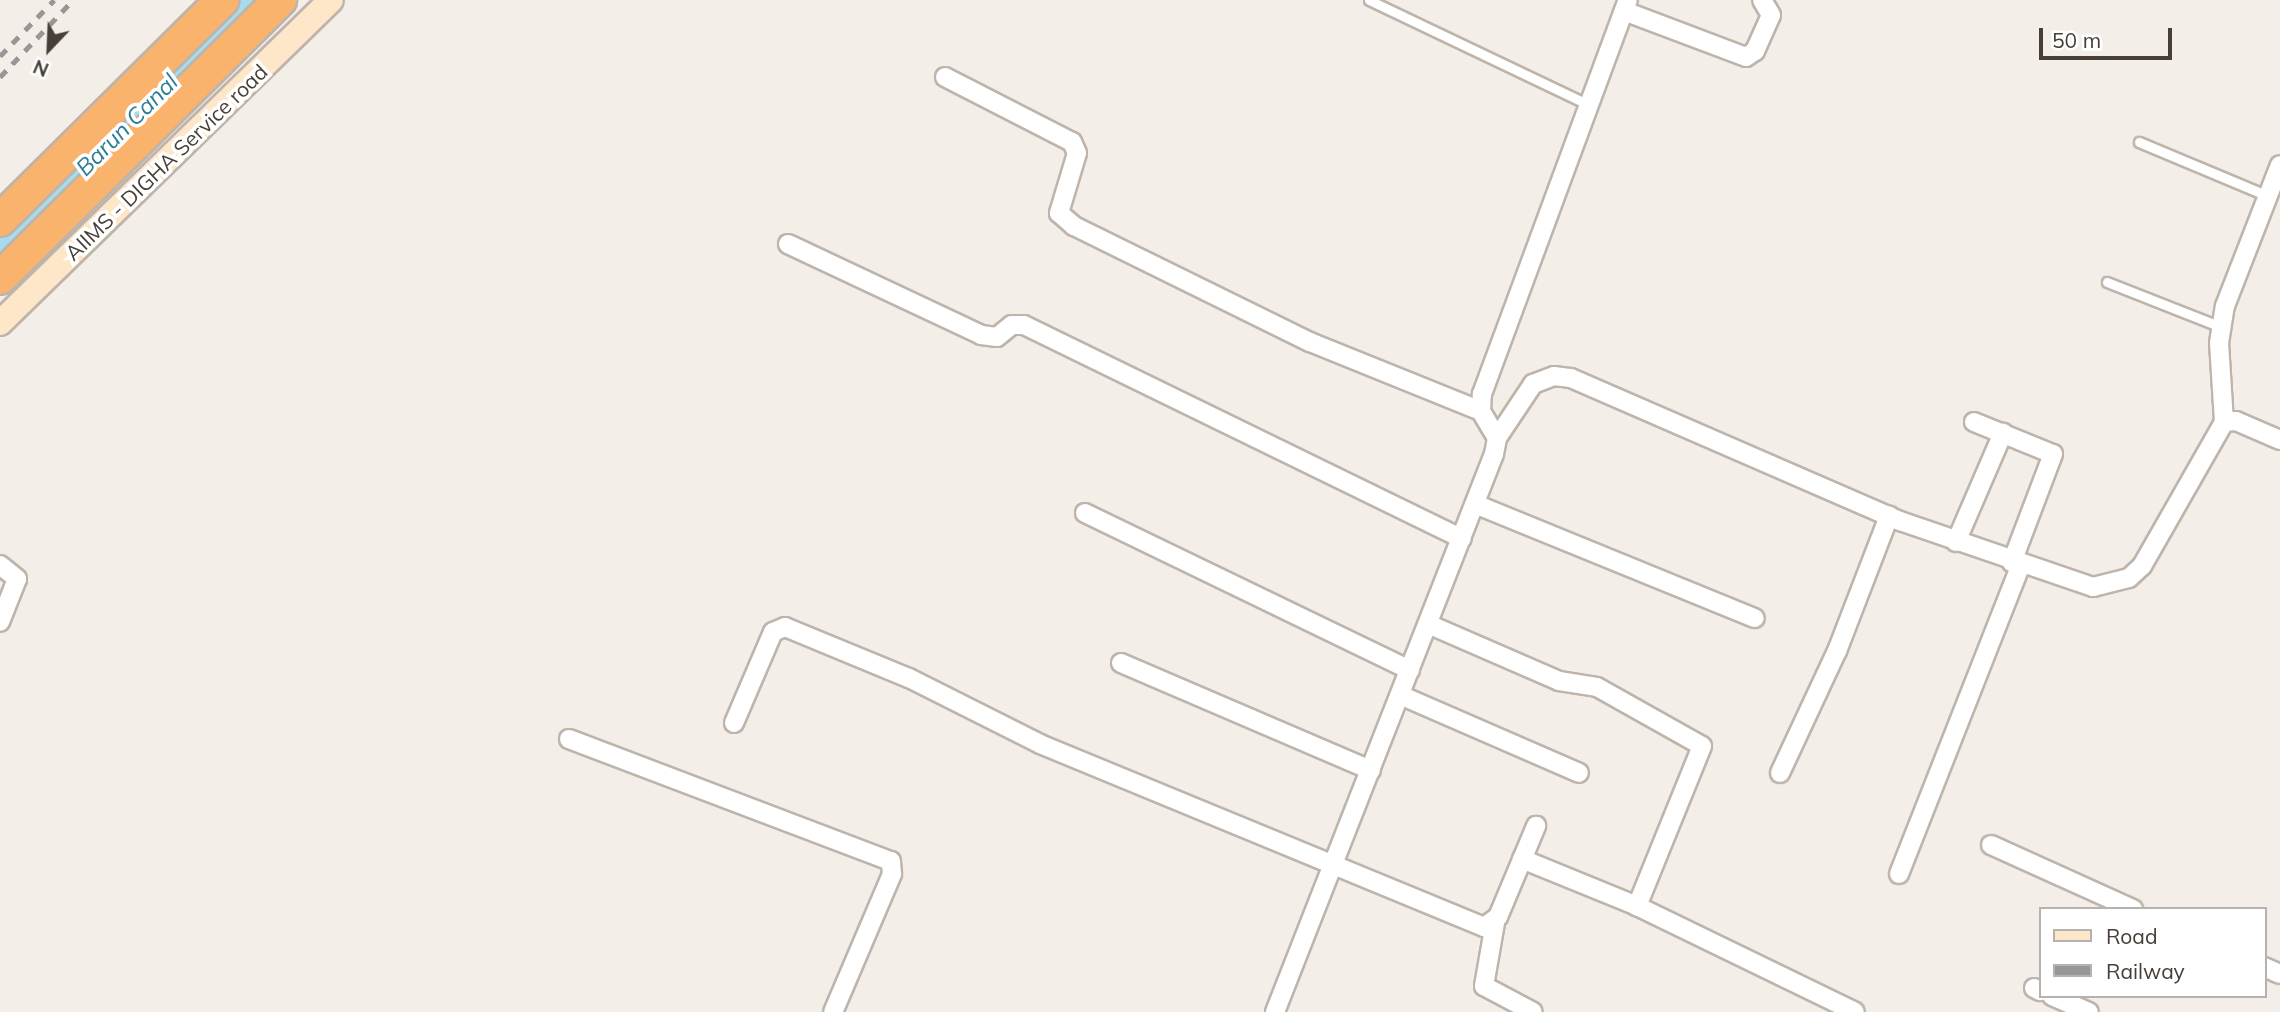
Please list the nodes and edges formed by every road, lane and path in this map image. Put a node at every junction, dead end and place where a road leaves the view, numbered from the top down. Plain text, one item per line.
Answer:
1 (222, 0) edge
2 (280, 0) edge
3 (331, 0) edge
4 (1370, 0) edge
5 (1762, 0) edge
6 (1626, 6) edge
7 (945, 77) dead end
8 (1589, 105) junction
9 (2139, 142) dead end
10 (2280, 165) edge
11 (2268, 196) junction
12 (0, 220) edge
13 (788, 244) dead end
14 (0, 278) edge
15 (2108, 282) dead end
16 (0, 323) edge
17 (2221, 327) junction
18 (1482, 411) junction
19 (1974, 422) dead end
20 (2224, 422) junction
21 (2003, 433) junction
22 (1497, 438) junction
23 (2280, 440) edge
24 (1475, 504) junction
25 (1085, 513) dead end
26 (1889, 516) junction
27 (1462, 539) junction
28 (1956, 542) junction
29 (2016, 564) junction
30 (0, 565) edge
31 (1755, 618) dead end
32 (0, 622) edge
33 (1428, 624) junction
34 (1121, 663) dead end
35 (1410, 670) junction
36 (1400, 695) junction
37 (734, 723) dead end
38 (569, 739) dead end
39 (1371, 769) junction
40 (1780, 772) dead end
41 (1579, 773) dead end
42 (1536, 826) dead end
43 (1991, 845) dead end
44 (1522, 859) junction
45 (1332, 867) junction
46 (1899, 874) dead end
47 (1637, 906) junction
48 (2129, 907) edge
49 (1495, 923) junction
50 (2057, 998) edge
51 (832, 1012) edge
52 (1275, 1012) edge
53 (1533, 1012) edge
54 (1855, 1012) edge
55 (2090, 1012) edge

1 - 12 highway
2 - 14 highway
3 - 16 main road, AIIMS - DIGHA Service road
4 - 8 lane
5 - 6 street
6 - 8 street
7 - 18 street
8 - 18 street
9 - 11 lane
10 - 11 street
11 - 17 street
13 - 27 street
15 - 17 lane
17 - 20 street
18 - 22 street
19 - 21 street
20 - 23 street
20 - 29 street
21 - 28 street
21 - 29 street
22 - 24 street
22 - 26 street
24 - 27 street
24 - 31 street
25 - 35 street
26 - 28 street
26 - 40 street
27 - 33 street
28 - 29 street
29 - 46 street
30 - 32 street
33 - 35 street
33 - 47 street
34 - 39 street
35 - 36 street
36 - 39 street
36 - 41 street
37 - 45 street
38 - 51 street
39 - 45 street
42 - 44 street
43 - 48 street
44 - 47 street
44 - 49 street
45 - 49 street
45 - 52 street
47 - 54 street
49 - 53 street
50 - 55 street

